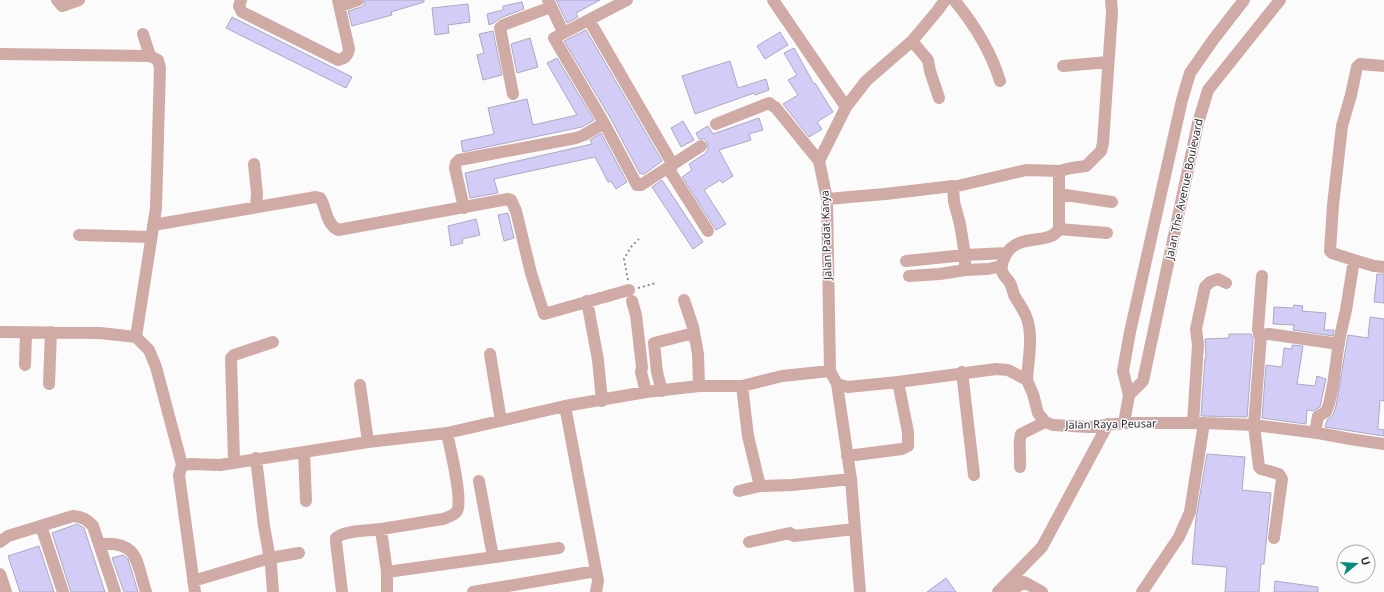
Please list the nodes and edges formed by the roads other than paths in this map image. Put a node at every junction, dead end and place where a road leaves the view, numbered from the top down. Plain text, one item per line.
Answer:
1 (57, 0) edge
2 (79, 0) edge
3 (241, 0) edge
4 (358, 0) edge
5 (627, 0) edge
6 (773, 0) edge
7 (945, 0) edge
8 (954, 0) edge
9 (1111, 0) edge
10 (1244, 0) edge
11 (1280, 0) edge
12 (339, 3) edge
13 (550, 3) edge
14 (589, 20) junction
15 (563, 32) junction
16 (143, 34) dead end
17 (912, 41) junction
18 (0, 54) edge
19 (150, 56) junction
20 (1108, 62) junction
21 (1063, 66) dead end
22 (1384, 66) edge
23 (1188, 80) junction
24 (1000, 81) dead end
25 (1208, 90) junction
26 (513, 94) dead end
27 (939, 98) dead end
28 (846, 107) junction
29 (604, 123) junction
30 (716, 124) dead end
31 (701, 146) dead end
32 (819, 161) junction
33 (254, 164) dead end
34 (671, 166) junction
35 (1059, 171) junction
36 (953, 187) junction
37 (1059, 194) junction
38 (827, 199) junction
39 (1112, 202) dead end
40 (256, 207) junction
41 (464, 208) junction
42 (1059, 229) junction
43 (152, 231) junction
44 (708, 231) dead end
45 (1107, 232) dead end
46 (79, 235) dead end
47 (1008, 252) junction
48 (965, 255) junction
49 (1354, 260) junction
50 (1002, 266) junction
51 (1384, 267) edge
52 (966, 270) junction
53 (1262, 276) dead end
54 (1226, 282) dead end
55 (684, 300) dead end
56 (587, 301) junction
57 (0, 332) edge
58 (51, 332) junction
59 (26, 333) junction
60 (694, 333) junction
61 (1261, 335) junction
62 (136, 338) junction
63 (273, 342) dead end
64 (1339, 344) junction
65 (490, 354) dead end
66 (25, 366) dead end
67 (830, 371) junction
68 (962, 372) junction
69 (1027, 380) junction
70 (898, 382) junction
71 (49, 384) dead end
72 (837, 384) junction
73 (360, 385) dead end
74 (699, 386) junction
75 (742, 386) junction
76 (662, 391) junction
77 (646, 392) junction
78 (1129, 395) junction
79 (602, 401) junction
80 (564, 406) junction
81 (501, 421) junction
82 (1045, 422) junction
83 (1124, 423) junction
84 (1198, 423) junction
85 (1108, 424) junction
86 (1254, 425) junction
87 (447, 433) junction
88 (1315, 433) junction
89 (368, 442) junction
90 (1384, 444) edge
91 (304, 452) junction
92 (847, 456) junction
93 (256, 458) junction
94 (234, 462) junction
95 (182, 465) junction
96 (1020, 467) dead end
97 (974, 475) dead end
98 (851, 478) junction
99 (479, 481) dead end
100 (760, 486) junction
101 (739, 491) dead end
102 (306, 501) dead end
103 (41, 526) junction
104 (854, 529) junction
105 (381, 530) junction
106 (1274, 538) dead end
107 (0, 542) edge
108 (749, 542) dead end
109 (100, 544) junction
110 (559, 548) dead end
111 (299, 553) dead end
112 (493, 557) junction
113 (270, 558) junction
114 (596, 571) junction
115 (387, 572) junction
116 (0, 574) edge
117 (194, 587) edge
118 (1014, 590) edge
119 (6, 592) edge
120 (63, 592) edge
121 (115, 592) edge
122 (146, 592) edge
123 (273, 592) edge
124 (342, 592) edge
125 (387, 592) edge
126 (473, 592) edge
127 (596, 592) edge
128 (860, 592) edge
129 (998, 592) edge
130 (1042, 592) edge
131 (1142, 592) edge

1 - 2 street
3 - 12 street
4 - 12 street
5 - 14 street
6 - 28 street
7 - 17 street
8 - 24 street
9 - 20 street
10 - 23 street, Jalan The Avenue Boulevard
11 - 25 street, Jalan The Avenue Boulevard
13 - 15 street
13 - 26 street
14 - 15 street
14 - 34 street
15 - 29 street
16 - 19 street
17 - 27 street
17 - 28 street
18 - 19 street
19 - 43 street
20 - 21 street
20 - 35 street
22 - 49 street
23 - 25 street
23 - 78 street, Jalan The Avenue Boulevard
25 - 78 street, Jalan The Avenue Boulevard
28 - 32 street
29 - 34 street
29 - 41 street
30 - 32 street
31 - 34 street
32 - 38 street, Jalan Padat Karya
33 - 40 street
34 - 44 street
35 - 36 street
35 - 37 street
36 - 38 street
36 - 48 street
37 - 39 street
37 - 42 street
38 - 67 street, Jalan Padat Karya
40 - 41 street
40 - 43 street
41 - 56 street
42 - 45 street
42 - 47 street
43 - 46 street
43 - 62 street
47 - 48 street
47 - 50 street
48 - 52 street
48 - 52 street
49 - 51 street
49 - 64 street
50 - 52 street
50 - 69 street
53 - 61 street
54 - 84 street
55 - 60 street
56 - 77 street
56 - 79 street
57 - 59 street
58 - 59 street
58 - 62 street
58 - 71 street
59 - 66 street
60 - 74 street
60 - 76 street
61 - 64 street
61 - 86 street
62 - 95 street
63 - 94 street
64 - 88 street
65 - 81 street
67 - 72 street
67 - 75 street
68 - 69 street
68 - 70 street
68 - 97 street
69 - 82 street
70 - 72 street
70 - 92 street
72 - 92 street
73 - 89 street
74 - 75 street
74 - 76 street
75 - 100 street
76 - 77 street
77 - 79 street
78 - 83 street, Jalan The Avenue Boulevard
79 - 80 street
80 - 81 street
80 - 114 street
81 - 87 street
82 - 85 street, Jalan Raya Peusar
82 - 96 street
83 - 84 street, Jalan Raya Peusar
83 - 85 street, Jalan Raya Peusar
84 - 86 street, Jalan Raya Peusar
84 - 131 street
85 - 129 street
86 - 88 street, Jalan Raya Peusar
86 - 106 street
87 - 89 street
87 - 105 street
88 - 90 street, Jalan Raya Peusar
89 - 91 street
91 - 93 street
91 - 102 street
92 - 98 street
93 - 94 street
93 - 113 street
94 - 95 street
95 - 117 street
98 - 100 street
98 - 104 street
99 - 112 street
100 - 101 street
103 - 107 street
103 - 109 street
103 - 120 street
104 - 108 street
104 - 128 street
105 - 115 street
105 - 124 street
109 - 121 street
109 - 122 street
110 - 112 street
111 - 113 street
112 - 115 street
113 - 117 street
113 - 123 street
114 - 126 street
114 - 127 street
115 - 125 street
116 - 119 street
118 - 130 street

